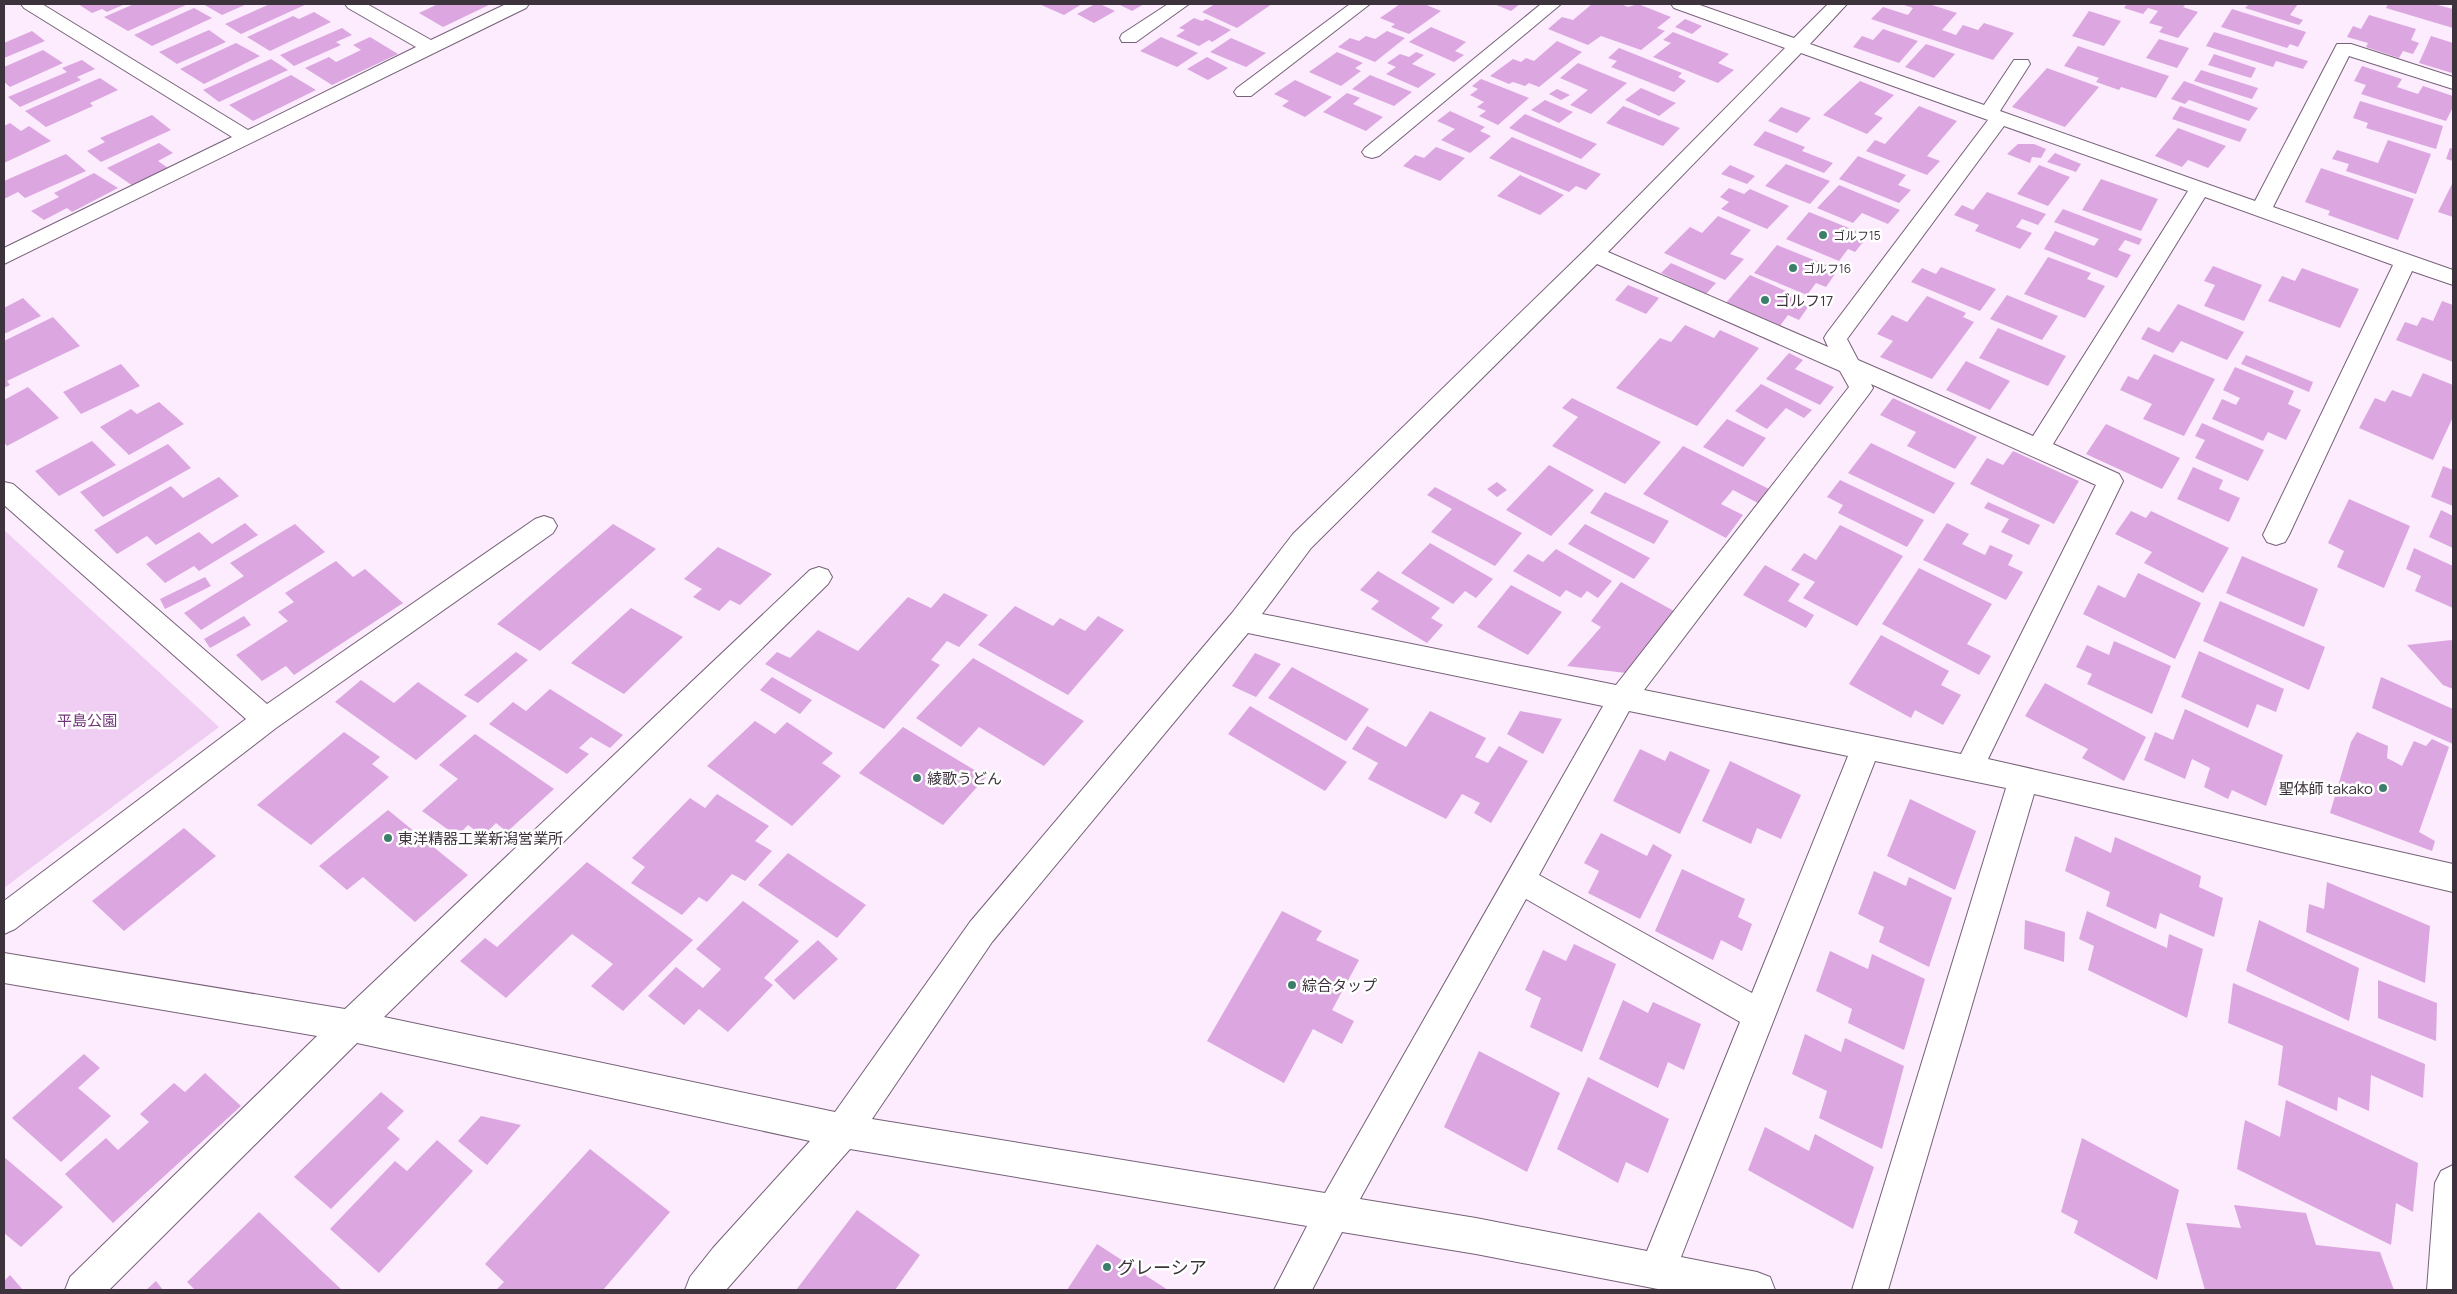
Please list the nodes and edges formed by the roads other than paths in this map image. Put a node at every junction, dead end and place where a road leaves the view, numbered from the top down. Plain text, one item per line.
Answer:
1 (30, 4) edge
2 (354, 4) edge
3 (520, 4) edge
4 (1180, 4) edge
5 (1361, 4) edge
6 (1552, 4) edge
7 (1680, 4) edge
8 (1838, 4) edge
9 (1129, 38) dead end
10 (1797, 46) junction
11 (431, 48) junction
12 (2021, 64) dead end
13 (2453, 82) edge
14 (1244, 92) dead end
15 (1994, 116) junction
16 (247, 138) junction
17 (1372, 152) dead end
18 (2200, 189) junction
19 (2261, 210) junction
20 (9, 248) edge
21 (1594, 254) junction
22 (2406, 261) junction
23 (2453, 278) edge
24 (1849, 366) junction
25 (2038, 448) junction
26 (4, 491) edge
27 (544, 526) dead end
28 (2276, 534) dead end
29 (818, 577) dead end
30 (1242, 621) junction
31 (1622, 698) junction
32 (266, 720) junction
33 (1866, 747) junction
34 (1969, 768) junction
35 (2024, 779) junction
36 (2453, 878) edge
37 (1520, 880) junction
38 (4, 919) edge
39 (4, 968) edge
40 (1759, 1015) junction
41 (351, 1026) junction
42 (843, 1131) junction
43 (2453, 1183) edge
44 (1333, 1213) junction
45 (1657, 1271) junction
46 (83, 1290) edge
47 (703, 1290) edge
48 (1292, 1290) edge
49 (1757, 1290) edge
50 (1870, 1290) edge
51 (2445, 1290) edge

1 - 16 street
2 - 11 street
3 - 11 street
4 - 9 street
5 - 14 street
6 - 17 street
7 - 10 street
8 - 10 street
10 - 15 street
10 - 21 street
11 - 16 street
12 - 15 street
13 - 19 street
15 - 18 street
15 - 24 street
16 - 20 street
18 - 19 street
18 - 25 street
19 - 22 street
21 - 24 street
21 - 30 street
22 - 23 street
22 - 28 street
24 - 25 street
24 - 31 street
25 - 34 street
26 - 32 street
27 - 32 street
29 - 41 street
30 - 31 street
30 - 42 street
31 - 33 street
31 - 37 street
32 - 38 street
33 - 34 street
33 - 40 street
34 - 35 street
35 - 36 street
35 - 50 street
37 - 40 street
37 - 44 street
39 - 41 street
40 - 45 street
41 - 42 street
41 - 46 street
42 - 44 street
42 - 47 street
43 - 51 street
44 - 45 street
44 - 48 street
45 - 49 street

